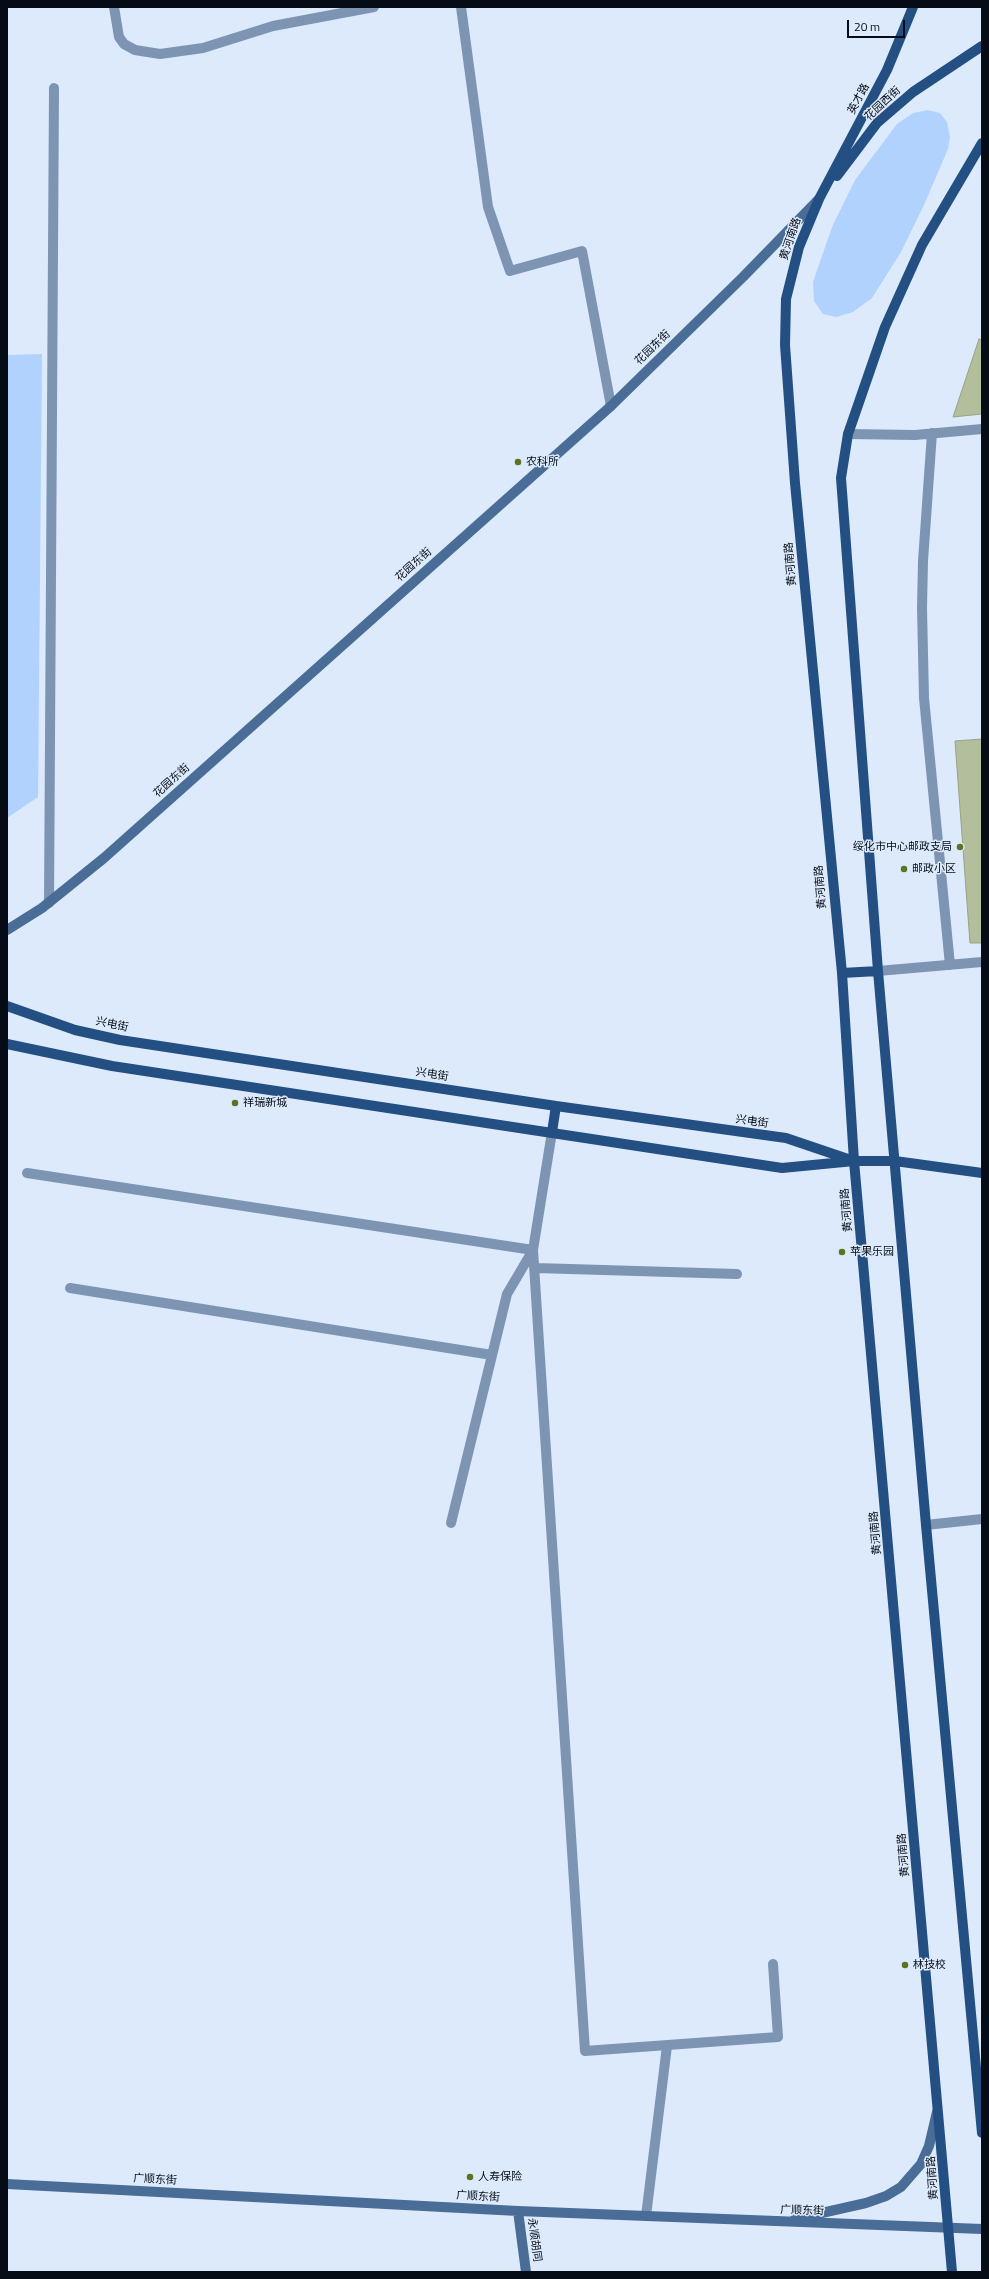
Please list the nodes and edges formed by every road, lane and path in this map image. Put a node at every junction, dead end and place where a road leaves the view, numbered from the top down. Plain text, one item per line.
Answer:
1 (114, 7) edge
2 (374, 7) edge
3 (461, 7) edge
4 (913, 7) edge
5 (982, 46) edge
6 (54, 88) dead end
7 (982, 143) edge
8 (820, 199) junction
9 (611, 406) junction
10 (982, 429) edge
11 (932, 433) junction
12 (848, 434) junction
13 (49, 903) junction
14 (7, 930) edge
15 (982, 962) edge
16 (950, 965) junction
17 (878, 971) junction
18 (842, 973) junction
19 (7, 1006) edge
20 (7, 1044) edge
21 (556, 1106) junction
22 (552, 1132) junction
23 (854, 1161) junction
24 (894, 1161) junction
25 (27, 1173) dead end
26 (982, 1173) edge
27 (533, 1250) junction
28 (536, 1268) junction
29 (738, 1274) dead end
30 (70, 1288) dead end
31 (492, 1356) junction
32 (982, 1519) edge
33 (451, 1523) dead end
34 (926, 1526) junction
35 (773, 1964) dead end
36 (667, 2046) junction
37 (980, 2100) edge
38 (939, 2102) junction
39 (982, 2134) edge
40 (7, 2184) edge
41 (518, 2211) junction
42 (646, 2216) junction
43 (782, 2222) junction
44 (948, 2229) junction
45 (982, 2229) edge
46 (526, 2272) edge
47 (952, 2272) edge

1 - 2 street
3 - 9 street
4 - 8 main road, 英才路
5 - 8 main road, 花园西街
6 - 13 street
7 - 12 main road
8 - 9 main road, 花园东街
8 - 18 main road, 黄河南路
9 - 13 main road, 花园东街
10 - 11 street
11 - 12 street
11 - 16 street
12 - 17 main road
13 - 14 main road, 花园东街
15 - 16 street
16 - 17 street
17 - 18 main road
17 - 24 main road
18 - 23 main road, 黄河南路
19 - 21 main road, 兴电街
20 - 22 main road, 兴电街
21 - 22 main road
21 - 23 main road, 兴电街
22 - 23 main road, 兴电街
22 - 27 street
23 - 24 main road, 兴电街
23 - 38 main road, 黄河南路
24 - 26 main road, 兴电街
24 - 34 main road
25 - 27 street
27 - 28 street
27 - 31 street
28 - 29 street
28 - 36 street
30 - 31 street
31 - 33 street
32 - 34 street
34 - 37 main road
35 - 36 street
36 - 42 street
37 - 39 main road
38 - 43 main road
38 - 44 main road, 黄河南路
40 - 41 main road, 广顺东街
41 - 42 main road, 广顺东街
41 - 46 main road, 永顺胡同
42 - 43 main road, 广顺东街
43 - 44 main road, 广顺东街
44 - 45 main road, 广顺东街
44 - 47 main road, 黄河南路

